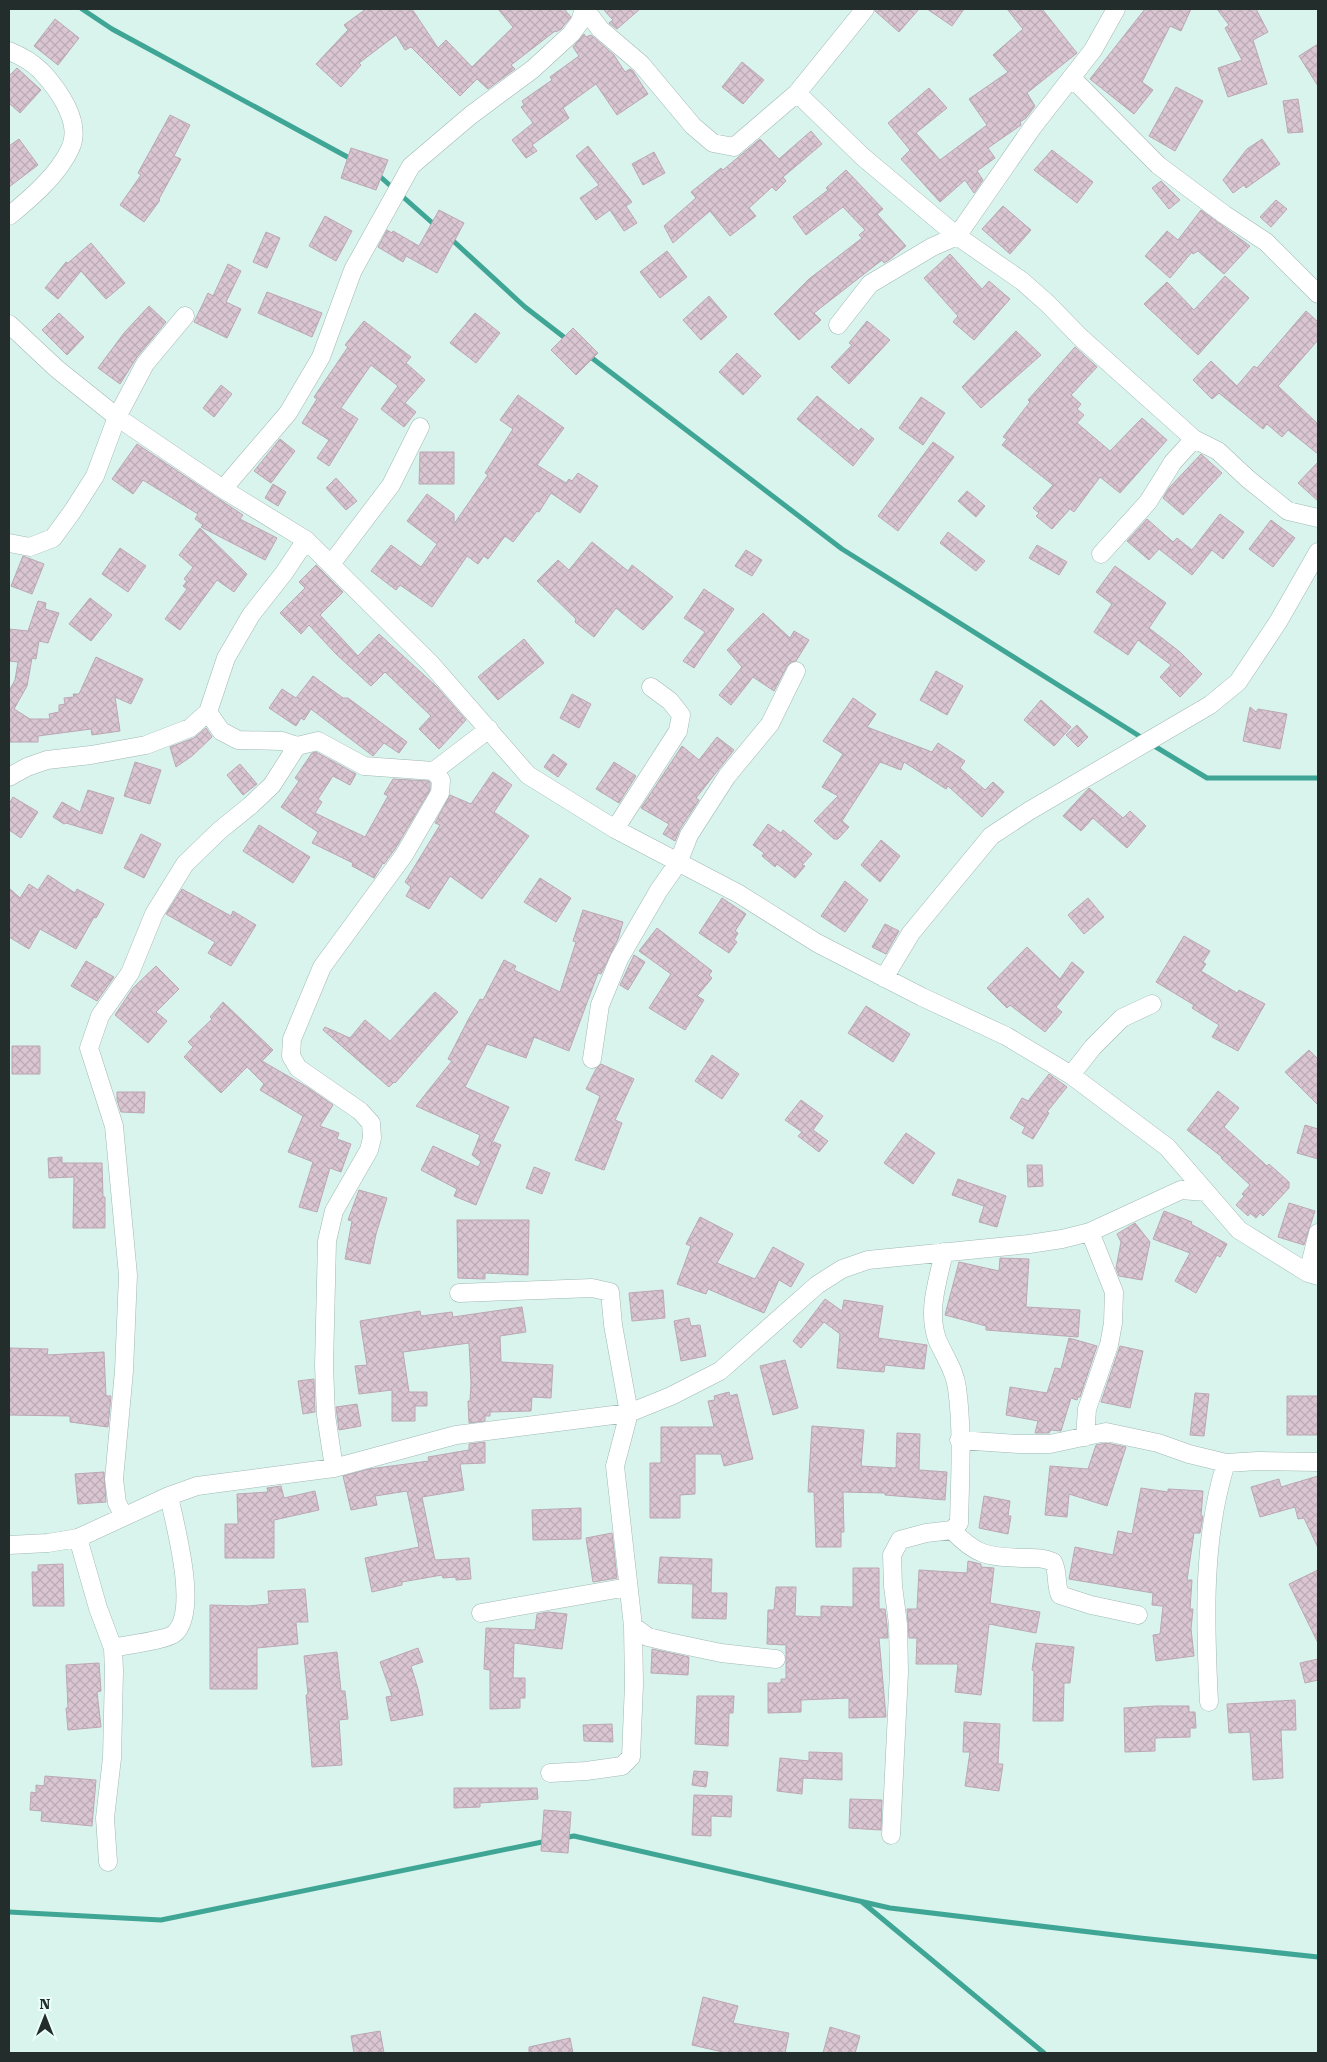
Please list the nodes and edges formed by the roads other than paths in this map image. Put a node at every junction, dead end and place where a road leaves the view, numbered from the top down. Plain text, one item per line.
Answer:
1 (585, 9) edge
2 (865, 9) edge
3 (1116, 9) edge
4 (9, 51) edge
5 (1072, 78) junction
6 (797, 93) junction
7 (9, 216) edge
8 (957, 236) junction
9 (1318, 294) edge
10 (185, 316) dead end
11 (9, 324) edge
12 (838, 325) dead end
13 (118, 417) junction
14 (420, 427) dead end
15 (1194, 439) junction
16 (223, 489) junction
17 (1318, 518) edge
18 (306, 540) junction
19 (9, 543) edge
20 (1318, 552) edge
21 (1101, 554) dead end
22 (331, 564) junction
23 (796, 671) dead end
24 (651, 687) dead end
25 (208, 712) junction
26 (489, 730) junction
27 (298, 746) junction
28 (434, 771) junction
29 (9, 777) edge
30 (615, 829) junction
31 (678, 863) junction
32 (884, 978) junction
33 (1152, 1004) dead end
34 (592, 1059) dead end
35 (1071, 1075) junction
36 (1206, 1192) junction
37 (1090, 1232) junction
38 (1318, 1233) edge
39 (944, 1252) junction
40 (1313, 1275) edge
41 (459, 1293) dead end
42 (629, 1413) junction
43 (1085, 1437) junction
44 (959, 1440) junction
45 (1318, 1462) edge
46 (1226, 1463) junction
47 (334, 1468) junction
48 (169, 1496) junction
49 (124, 1516) junction
50 (952, 1530) junction
51 (78, 1538) junction
52 (9, 1545) edge
53 (628, 1587) junction
54 (481, 1613) dead end
55 (1138, 1615) dead end
56 (633, 1626) junction
57 (113, 1648) junction
58 (776, 1659) dead end
59 (1209, 1702) dead end
60 (550, 1773) dead end
61 (891, 1835) dead end
62 (108, 1862) dead end

1 - 6 street
1 - 16 street
2 - 6 street
3 - 5 street
4 - 7 street
5 - 8 street
5 - 9 street
6 - 8 street
8 - 12 street
8 - 15 street
10 - 13 street
11 - 13 street
13 - 16 street
13 - 19 street
14 - 22 street
15 - 17 street
15 - 21 street
16 - 18 street
18 - 22 street
18 - 25 street
20 - 32 street
22 - 26 street
23 - 31 street
24 - 30 street
25 - 27 street
25 - 29 street
26 - 28 street
26 - 30 street
27 - 28 street
27 - 49 street
28 - 47 street
30 - 31 street
31 - 32 street
31 - 34 street
32 - 35 street
33 - 35 street
35 - 36 street
36 - 37 street
36 - 40 street
37 - 39 street
37 - 43 street
38 - 40 street
39 - 42 street
39 - 44 street
41 - 42 street
42 - 47 street
42 - 53 street
43 - 44 street
43 - 46 street
44 - 50 street
45 - 46 street
46 - 59 street
47 - 48 street
48 - 49 street
48 - 57 street
49 - 51 street
50 - 55 street
50 - 61 street
51 - 52 street
51 - 57 street
53 - 54 street
53 - 56 street
56 - 58 street
56 - 60 street
57 - 62 street

